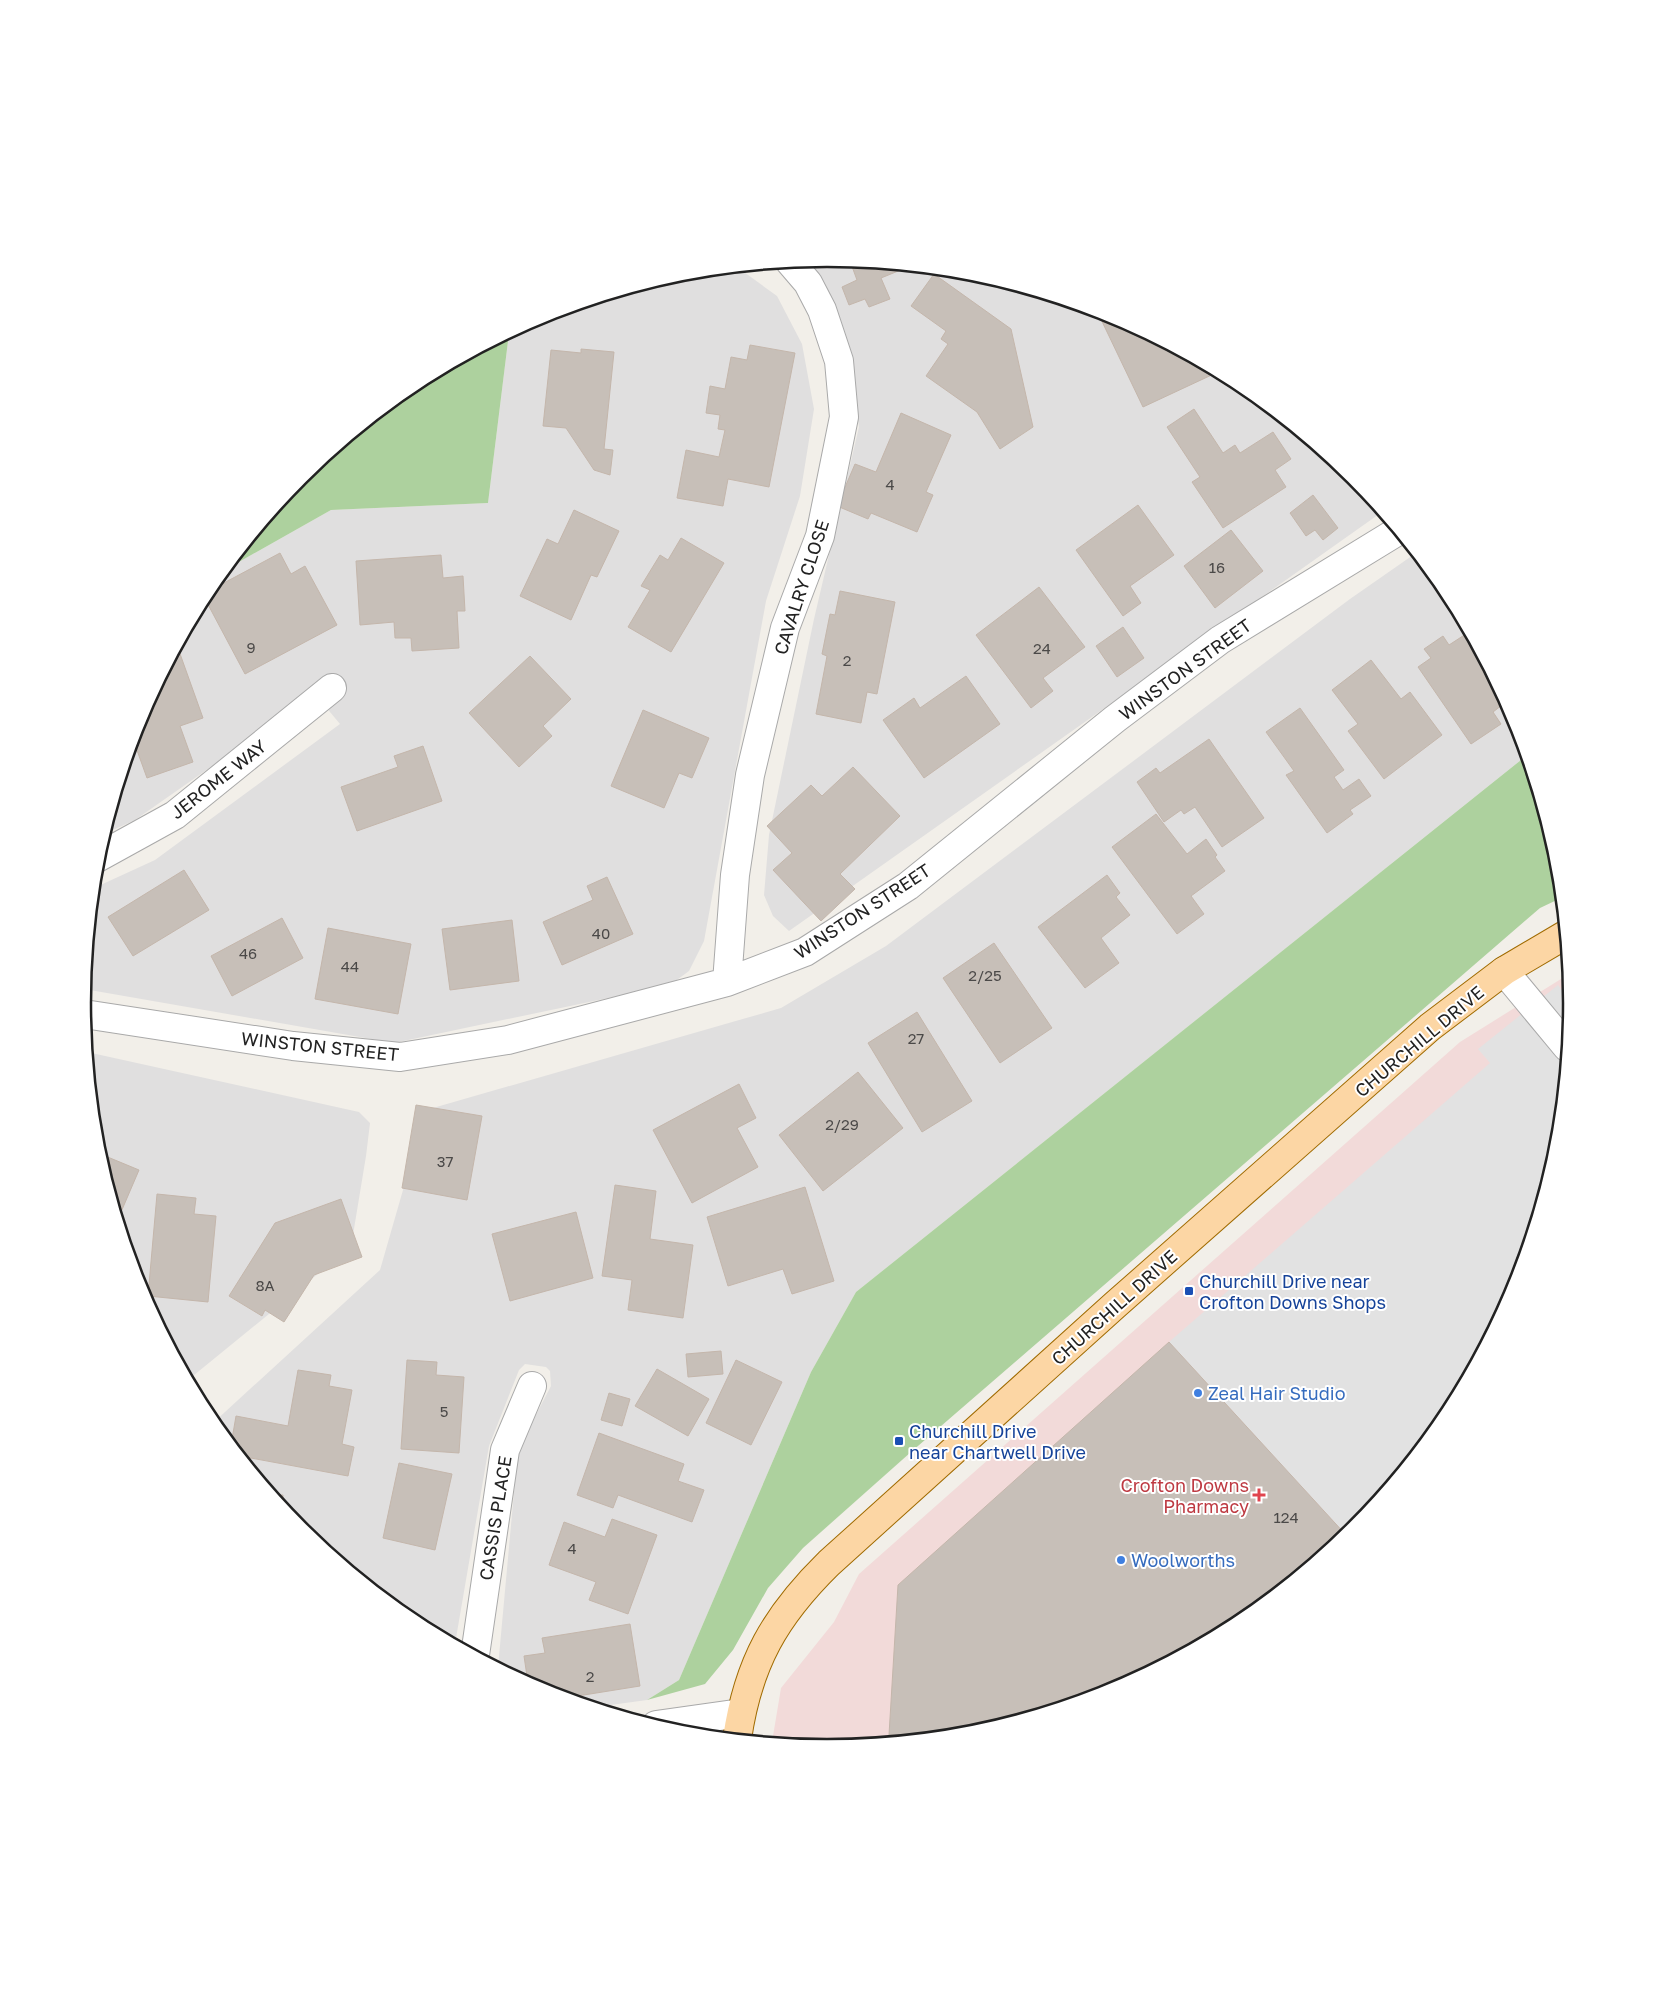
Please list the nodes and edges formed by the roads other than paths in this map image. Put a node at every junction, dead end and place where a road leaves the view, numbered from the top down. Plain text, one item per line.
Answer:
1 (795, 268) edge
2 (1393, 534) edge
3 (332, 688) dead end
4 (106, 853) edge
5 (1559, 938) edge
6 (1504, 971) junction
7 (727, 982) junction
8 (92, 1015) edge
9 (1561, 1040) edge
10 (532, 1386) dead end
11 (476, 1649) edge
12 (685, 1725) edge
13 (739, 1726) edge

1 - 7 street, CAVALRY CLOSE
2 - 7 street, WINSTON STREET
3 - 4 street, JEROME WAY
5 - 6 main road, CHURCHILL DRIVE
6 - 9 street
6 - 13 main road, CHURCHILL DRIVE
7 - 8 street, WINSTON STREET
10 - 11 street, CASSIS PLACE
12 - 13 street

